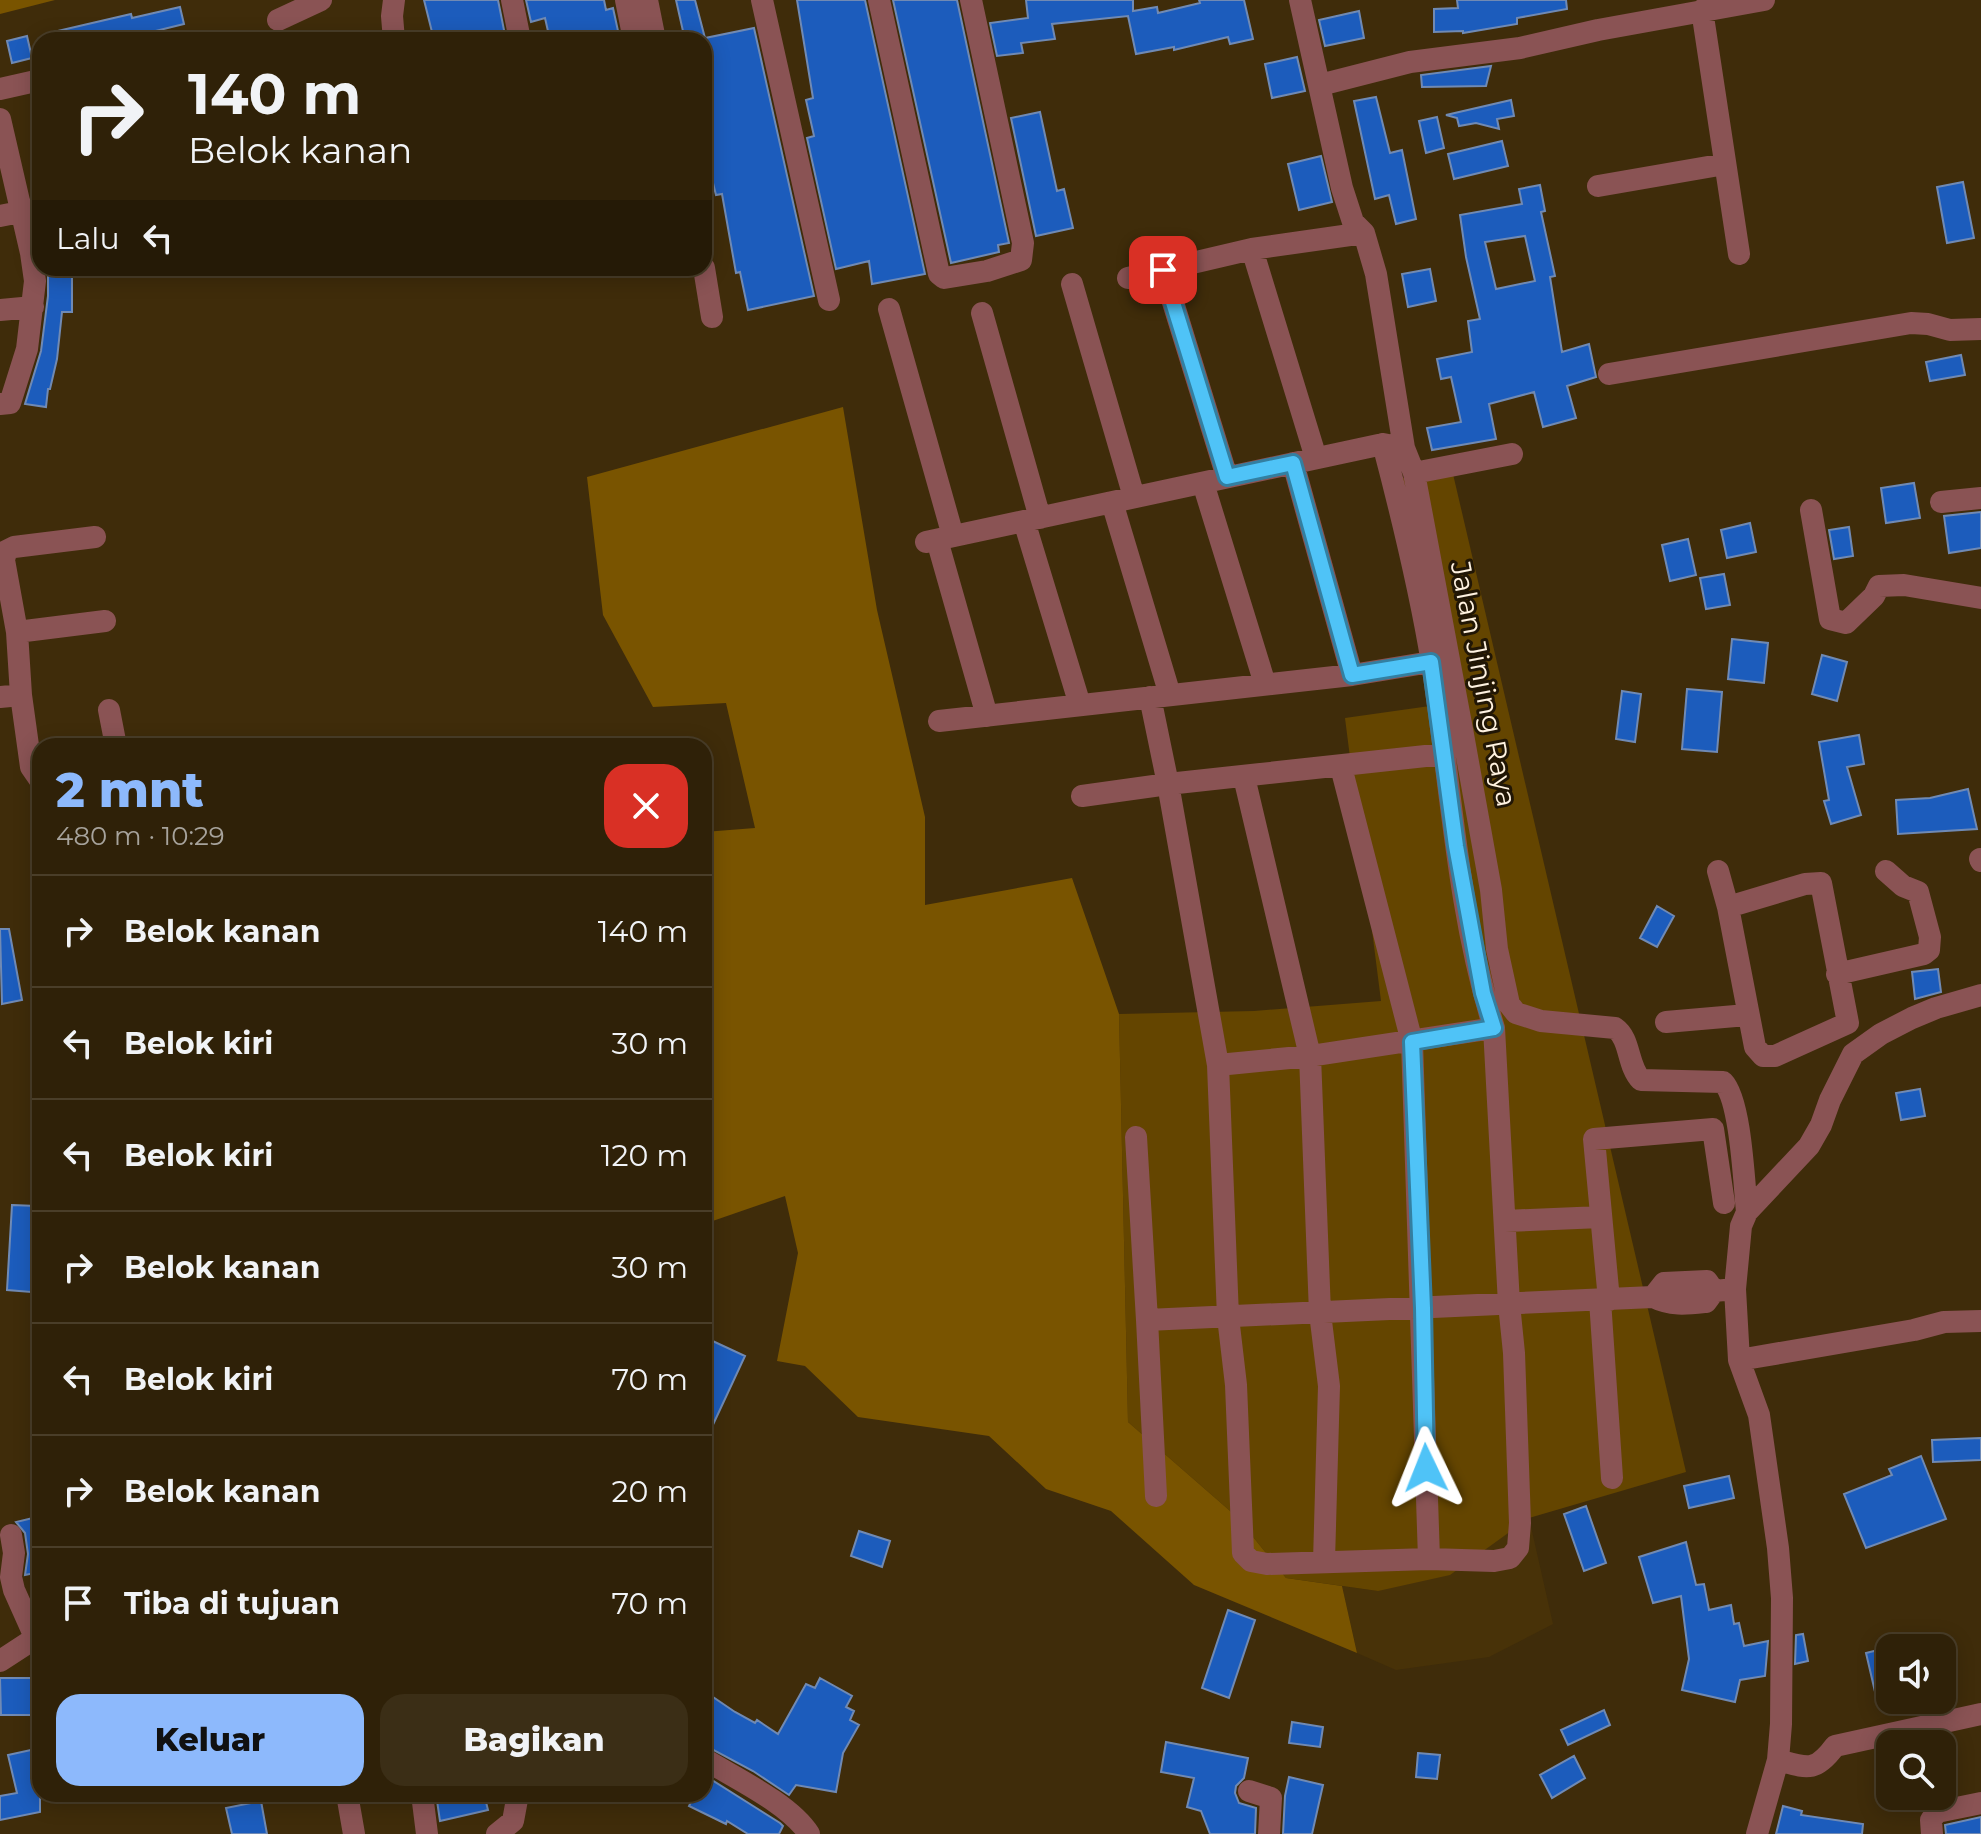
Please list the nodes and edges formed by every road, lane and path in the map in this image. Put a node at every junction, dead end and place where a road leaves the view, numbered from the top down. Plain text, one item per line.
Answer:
1 (321, 0) edge
2 (394, 0) edge
3 (512, 0) edge
4 (626, 0) edge
5 (647, 0) edge
6 (762, 0) edge
7 (879, 0) edge
8 (971, 0) edge
9 (1300, 0) edge
10 (1764, 0) edge
11 (1702, 10) junction
12 (278, 20) dead end
13 (393, 32) edge
14 (518, 32) edge
15 (632, 32) edge
16 (653, 32) edge
17 (32, 82) edge
18 (1320, 85) junction
19 (0, 89) edge
20 (0, 119) edge
21 (1725, 164) junction
22 (1598, 186) dead end
23 (21, 212) edge
24 (1364, 233) junction
25 (1252, 249) junction
26 (1739, 254) dead end
27 (32, 266) edge
28 (1163, 270) junction
29 (34, 276) edge
30 (705, 276) edge
31 (1128, 278) dead end
32 (1072, 284) dead end
33 (829, 300) dead end
34 (33, 307) junction
35 (889, 309) dead end
36 (0, 310) edge
37 (982, 313) dead end
38 (712, 317) dead end
39 (1981, 329) edge
40 (1609, 374) dead end
41 (0, 404) edge
42 (1394, 446) junction
43 (1512, 454) dead end
44 (1316, 458) junction
45 (1293, 463) junction
46 (1414, 473) junction
47 (1227, 477) junction
48 (1203, 483) junction
49 (1981, 498) edge
50 (1123, 500) junction
51 (1941, 502) dead end
52 (1811, 510) dead end
53 (1032, 519) junction
54 (95, 537) dead end
55 (939, 539) junction
56 (1981, 598) edge
57 (105, 621) dead end
58 (17, 632) junction
59 (1431, 662) junction
60 (1352, 675) junction
61 (1265, 684) junction
62 (6, 692) edge
63 (1160, 696) junction
64 (1080, 705) junction
65 (109, 710) dead end
66 (987, 716) junction
67 (939, 721) dead end
68 (114, 738) edge
69 (1444, 754) junction
70 (1341, 767) junction
71 (32, 768) edge
72 (1244, 777) junction
73 (1168, 784) junction
74 (1082, 796) dead end
75 (1718, 871) dead end
76 (1886, 871) dead end
77 (1728, 907) junction
78 (1837, 974) junction
79 (1981, 995) edge
80 (1747, 1015) junction
81 (1666, 1022) dead end
82 (1494, 1028) junction
83 (1829, 1033) junction
84 (1412, 1042) junction
85 (1853, 1054) junction
86 (1310, 1056) junction
87 (1218, 1065) junction
88 (1136, 1137) dead end
89 (1724, 1203) dead end
90 (1747, 1212) junction
91 (1601, 1217) junction
92 (1505, 1221) junction
93 (1724, 1290) junction
94 (1604, 1300) junction
95 (1509, 1304) junction
96 (1423, 1308) junction
97 (1320, 1313) junction
98 (1228, 1317) junction
99 (1147, 1320) junction
100 (1981, 1321) edge
101 (1739, 1360) junction
102 (1612, 1478) dead end
103 (1156, 1496) dead end
104 (11, 1535) dead end
105 (1429, 1559) junction
106 (1324, 1561) junction
107 (32, 1624) edge
108 (32, 1640) edge
109 (0, 1661) edge
110 (1981, 1714) edge
111 (1778, 1760) junction
112 (712, 1764) edge
113 (1249, 1791) dead end
114 (348, 1802) edge
115 (423, 1802) edge
116 (517, 1802) edge
117 (1981, 1803) edge
118 (354, 1834) edge
119 (427, 1834) edge
120 (497, 1834) edge
121 (809, 1834) edge
122 (1269, 1834) edge
123 (1757, 1834) edge
124 (1932, 1834) edge

1 - 12 street
2 - 13 street
3 - 14 street
4 - 15 street
5 - 16 street
6 - 33 street
7 - 8 street
9 - 18 street, Jalan Jinjing Raya
10 - 11 street
11 - 18 street
11 - 21 street
17 - 19 street
18 - 24 street, Jalan Jinjing Raya
20 - 23 street
21 - 22 street
21 - 26 street
23 - 27 street
24 - 25 street
24 - 42 street, Jalan Jinjing Raya
25 - 28 street
25 - 44 street
28 - 31 street
28 - 47 street
29 - 34 street
30 - 38 street
32 - 50 street
34 - 36 street
34 - 41 street
35 - 55 street
37 - 53 street
39 - 40 street
42 - 44 street
42 - 46 street, Jalan Jinjing Raya
42 - 59 street
43 - 46 street
44 - 45 street
45 - 47 street
45 - 60 street
46 - 90 street, Jalan Jinjing Raya
47 - 48 street
48 - 50 street
48 - 61 street
49 - 51 street
50 - 53 street
50 - 63 street
52 - 56 street
53 - 55 street
53 - 64 street
54 - 58 street
55 - 66 street
57 - 58 street
58 - 62 street
59 - 60 street
59 - 69 street
60 - 61 street
61 - 63 street
62 - 71 street
63 - 64 street
63 - 73 street
64 - 66 street
65 - 68 street
66 - 67 street
69 - 70 street
69 - 82 street
70 - 72 street
70 - 84 street
72 - 73 street
72 - 86 street
73 - 74 street
73 - 87 street
75 - 77 street
76 - 78 street
77 - 78 street
77 - 80 street
78 - 83 street
79 - 85 street
80 - 81 street
80 - 83 street
82 - 84 street
82 - 92 street
83 - 85 street
84 - 86 street
84 - 96 street
85 - 90 street
86 - 87 street
86 - 97 street
87 - 98 street
88 - 99 street
89 - 91 street
90 - 93 street
91 - 92 street
91 - 94 street
92 - 95 street
93 - 94 street
93 - 101 street
94 - 95 street
94 - 102 street
95 - 96 street
95 - 105 street
96 - 97 street
96 - 105 street
97 - 98 street
97 - 106 street
98 - 99 street
98 - 106 street
99 - 103 street
100 - 101 street
101 - 111 street
104 - 107 street
105 - 106 street
108 - 109 street
110 - 111 street
111 - 123 street
112 - 121 street
113 - 122 street
114 - 118 street
115 - 119 street
116 - 120 street
117 - 124 street

